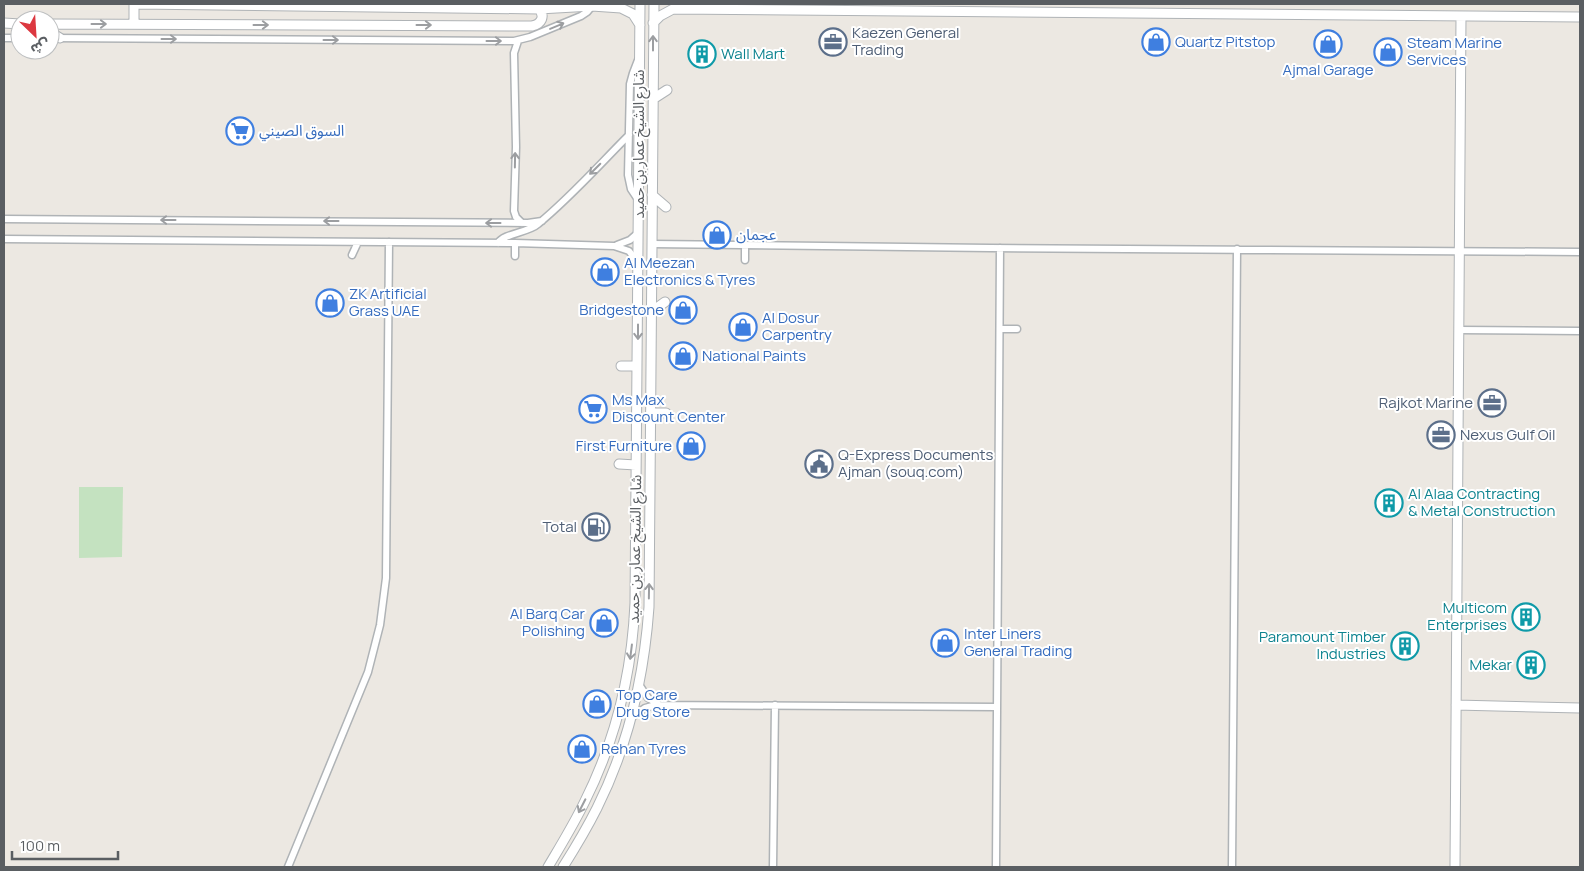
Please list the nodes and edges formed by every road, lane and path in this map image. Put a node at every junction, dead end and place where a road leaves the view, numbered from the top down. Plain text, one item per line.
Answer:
1 (136, 4) edge
2 (630, 4) edge
3 (640, 4) edge
4 (654, 4) edge
5 (665, 4) edge
6 (592, 6) junction
7 (621, 8) junction
8 (539, 9) junction
9 (673, 9) junction
10 (1461, 16) junction
11 (1580, 18) edge
12 (653, 23) junction
13 (60, 24) edge
14 (134, 24) junction
15 (640, 26) junction
16 (60, 38) edge
17 (518, 41) junction
18 (639, 59) junction
19 (667, 90) dead end
20 (653, 99) junction
21 (629, 135) junction
22 (652, 195) junction
23 (639, 201) junction
24 (666, 207) dead end
25 (4, 219) edge
26 (542, 221) junction
27 (523, 223) junction
28 (638, 233) junction
29 (4, 239) edge
30 (358, 242) junction
31 (390, 242) junction
32 (498, 243) junction
33 (515, 243) junction
34 (652, 244) junction
35 (745, 245) junction
36 (614, 246) junction
37 (1000, 248) junction
38 (1237, 249) junction
39 (1460, 251) junction
40 (1580, 252) edge
41 (352, 255) dead end
42 (515, 256) dead end
43 (745, 260) dead end
44 (638, 264) junction
45 (665, 302) dead end
46 (651, 312) junction
47 (1000, 329) junction
48 (1017, 329) dead end
49 (1459, 330) junction
50 (1580, 331) edge
51 (621, 366) dead end
52 (637, 366) junction
53 (651, 413) junction
54 (666, 413) dead end
55 (619, 464) dead end
56 (636, 465) junction
57 (640, 686) junction
58 (662, 705) junction
59 (775, 705) junction
60 (1456, 705) junction
61 (997, 707) junction
62 (1580, 708) edge
63 (631, 718) junction
64 (288, 867) edge
65 (548, 867) edge
66 (563, 867) edge
67 (774, 867) edge
68 (996, 867) edge
69 (1232, 867) edge
70 (1455, 867) edge

1 - 8 street
1 - 14 street
2 - 7 street
3 - 15 street, شارع الشيخ عمار بن حميد
4 - 12 street, شارع الشيخ عمار بن حميد
5 - 9 street
6 - 7 street
6 - 8 street
17 -> 6 street
7 - 15 street
14 -> 8 street
9 - 10 street
9 - 12 street
10 - 11 street
10 - 39 street
20 -> 12 street, شارع الشيخ عمار بن حميد
13 -> 14 street
15 - 18 street, شارع الشيخ عمار بن حميد
16 -> 17 street
27 -> 17 street
18 - 21 street
18 - 23 street, شارع الشيخ عمار بن حميد
19 - 20 street
20 - 22 street, شارع الشيخ عمار بن حميد
21 - 23 street
21 -> 26 street
22 - 24 street
22 - 34 street, شارع الشيخ عمار بن حميد
23 - 28 street, شارع الشيخ عمار بن حميد
27 -> 25 street
26 - 27 street
26 - 32 street
28 - 36 street
28 - 44 street, شارع الشيخ عمار بن حميد
29 - 30 street
30 - 31 street
30 - 41 street
31 - 32 street
31 - 64 street
32 - 33 street
33 - 36 street
33 - 42 street
34 - 35 street
34 - 46 street, شارع الشيخ عمار بن حميد
35 - 37 street
35 - 43 street
36 - 44 street
37 - 38 street
37 - 47 street
38 - 39 street
38 - 69 street
39 - 40 street
39 - 49 street
44 -> 52 street, شارع الشيخ عمار بن حميد
45 - 46 street
46 - 53 street, شارع الشيخ عمار بن حميد
47 - 48 street
47 - 61 street
49 - 50 street
49 - 60 street
51 - 52 street
52 - 56 street, شارع الشيخ عمار بن حميد
53 - 54 street
57 -> 53 street, شارع الشيخ عمار بن حميد
55 - 56 street
56 -> 65 street, شارع الشيخ عمار بن حميد
57 - 58 street
57 - 63 street, شارع الشيخ عمار بن حميد
58 - 59 street
58 - 63 street
59 - 61 street
59 - 67 street
60 - 62 street
60 - 70 street
61 - 68 street
63 - 66 street, شارع الشيخ عمار بن حميد

